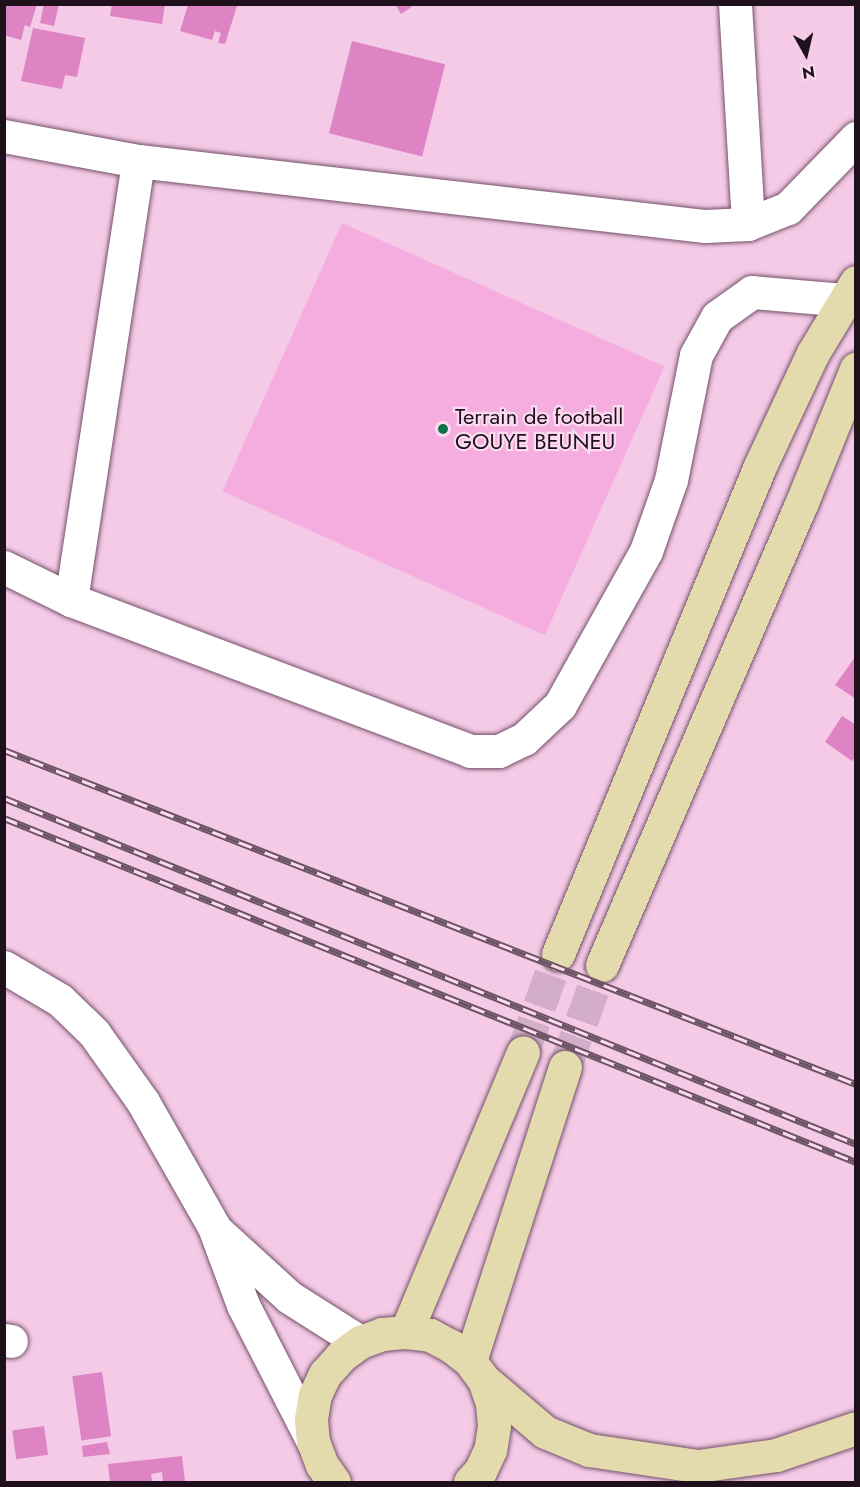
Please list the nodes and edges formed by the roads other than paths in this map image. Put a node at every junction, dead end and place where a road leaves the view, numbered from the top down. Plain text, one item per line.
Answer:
1 (735, 4) edge
2 (4, 136) edge
3 (855, 138) edge
4 (138, 161) junction
5 (748, 224) junction
6 (850, 291) edge
7 (855, 369) edge
8 (4, 567) edge
9 (71, 600) junction
10 (558, 954) tunnel mouth
11 (602, 964) tunnel mouth
12 (4, 967) edge
13 (523, 1052) tunnel mouth
14 (565, 1068) tunnel mouth
15 (214, 1227) junction
16 (406, 1332) junction
17 (360, 1342) junction
18 (477, 1370) junction
19 (855, 1428) edge
20 (313, 1442) junction
21 (334, 1482) edge
22 (470, 1482) edge

1 - 5 street
2 - 4 street
3 - 5 street
4 - 5 street
4 - 9 street
6 - 9 street
6 - 10 main road
7 - 11 main road
8 - 9 street
12 - 15 street
13 - 16 main road
14 - 18 main road
15 - 17 street
15 - 20 street
16 - 17 main road
16 - 18 main road
17 - 20 main road
18 - 19 main road
18 - 22 main road
20 - 21 main road

